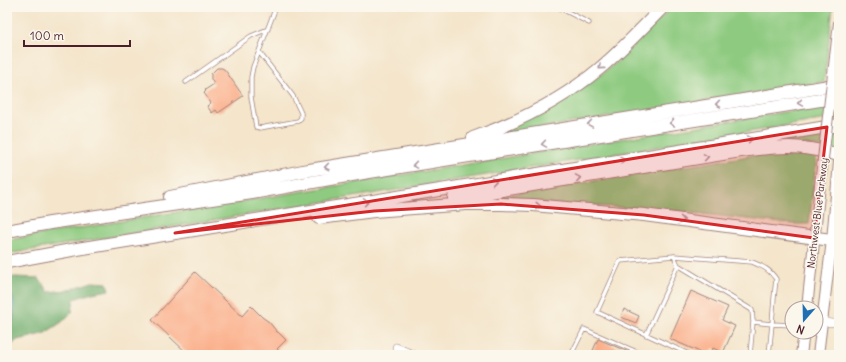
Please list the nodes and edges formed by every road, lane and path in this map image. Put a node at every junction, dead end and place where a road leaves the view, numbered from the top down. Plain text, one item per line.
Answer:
1 (276, 7) edge
2 (558, 7) edge
3 (663, 7) edge
4 (589, 23) dead end
5 (839, 23) edge
6 (268, 29) junction
7 (259, 52) junction
8 (186, 82) dead end
9 (839, 83) edge
10 (839, 97) edge
11 (839, 125) edge
12 (435, 149) junction
13 (839, 155) edge
14 (839, 162) edge
15 (374, 211) junction
16 (50, 223) junction
17 (7, 230) edge
18 (175, 233) junction
19 (814, 238) junction
20 (835, 241) edge
21 (674, 256) junction
22 (7, 262) edge
23 (678, 265) junction
24 (808, 300) edge
25 (823, 300) edge
26 (754, 322) junction
27 (824, 323) edge
28 (772, 324) junction
29 (839, 324) edge
30 (784, 325) edge
31 (646, 335) junction
32 (803, 340) edge
33 (818, 340) edge
34 (396, 347) dead end
35 (415, 355) edge
36 (571, 355) edge
37 (644, 355) edge
38 (691, 355) edge
39 (750, 355) edge
40 (769, 355) edge
41 (801, 355) edge
42 (818, 355) edge

1 - 6 lane
2 - 4 lane
3 -> 12 highway
5 - 19 street, Northwest Blue Parkway, bridge
6 - 7 lane
6 - 8 lane
7 - 7 lane
9 -> 12 highway
10 -> 16 highway
18 -> 11 highway
12 -> 16 highway
15 -> 13 highway
14 - 20 street, Northwest Blue Parkway
15 - 18 highway
15 -> 19 highway
16 - 17 highway
18 - 22 highway
19 - 20 highway
19 - 24 street, Northwest Blue Parkway
20 - 25 street, Northwest Blue Parkway
21 - 23 lane
21 - 28 lane
21 - 31 lane
23 - 26 lane
23 - 31 lane
26 - 28 lane
26 - 39 lane
27 - 29 street
28 - 30 lane
28 - 40 lane
31 - 38 lane
32 - 41 street
33 - 42 street, Northwest Blue Parkway
34 - 35 street
36 - 37 lane

